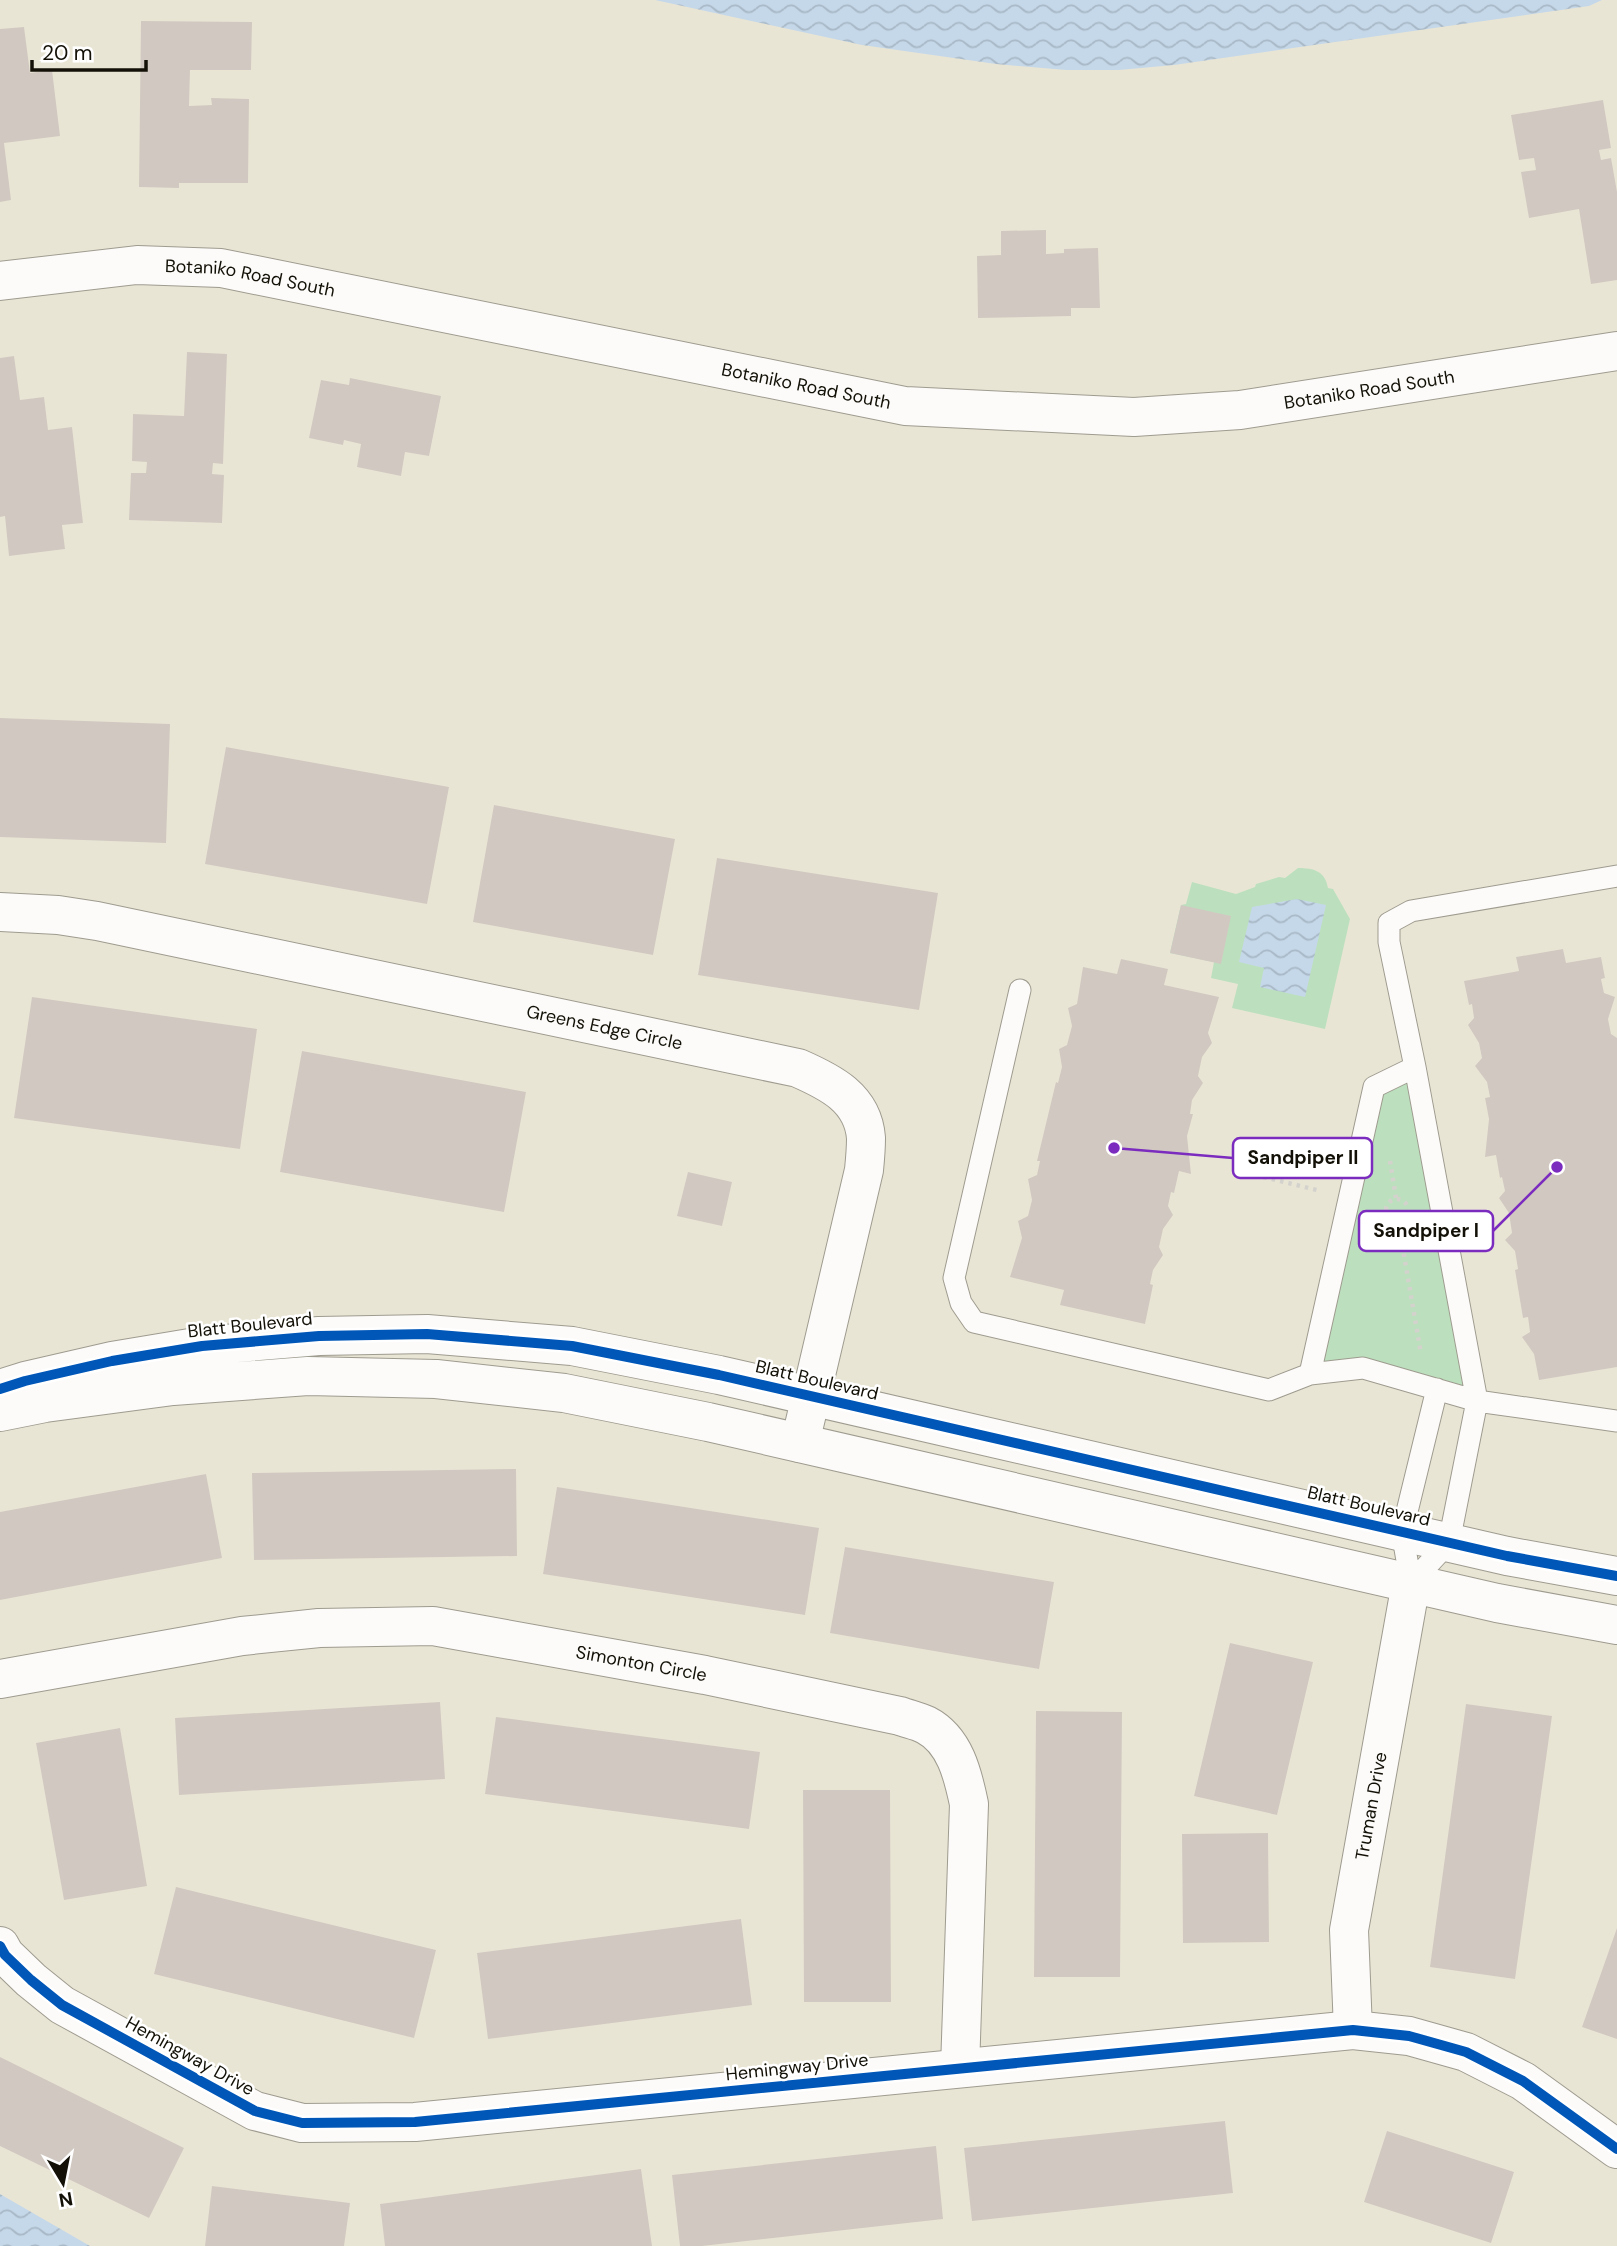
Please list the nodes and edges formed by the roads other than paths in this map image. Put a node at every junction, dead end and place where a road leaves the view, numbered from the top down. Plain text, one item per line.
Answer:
1 (0, 281) edge
2 (1617, 351) edge
3 (1617, 876) edge
4 (0, 912) edge
5 (1020, 990) dead end
6 (1415, 1067) junction
7 (1310, 1374) junction
8 (1432, 1387) junction
9 (0, 1389) edge
10 (811, 1397) junction
11 (1477, 1401) junction
12 (0, 1412) edge
13 (1617, 1421) edge
14 (800, 1443) junction
15 (1402, 1532) junction
16 (1449, 1542) junction
17 (1617, 1576) edge
18 (1411, 1583) junction
19 (1617, 1625) edge
20 (0, 1679) edge
21 (0, 1946) edge
22 (1353, 2030) junction
23 (960, 2068) junction
24 (1617, 2149) edge

1 - 2 street, Botaniko Road South
3 - 6 lane
4 - 10 street, Greens Edge Circle
5 - 7 lane
6 - 7 lane
6 - 11 lane
7 - 8 lane
8 - 11 lane
8 - 15 lane
9 - 10 street, Blatt Boulevard
10 - 14 street, Greens Edge Circle
10 - 15 street, Blatt Boulevard
11 - 13 lane
11 - 16 lane
12 - 14 street
14 - 18 street
15 - 16 street, Blatt Boulevard
15 - 18 lane
16 - 17 street, Blatt Boulevard
16 - 18 lane
18 - 19 street
18 - 22 street, Truman Drive
20 - 23 street, Simonton Circle
21 - 23 street, Hemingway Drive
22 - 23 street, Hemingway Drive
22 - 24 street, Hemingway Drive

